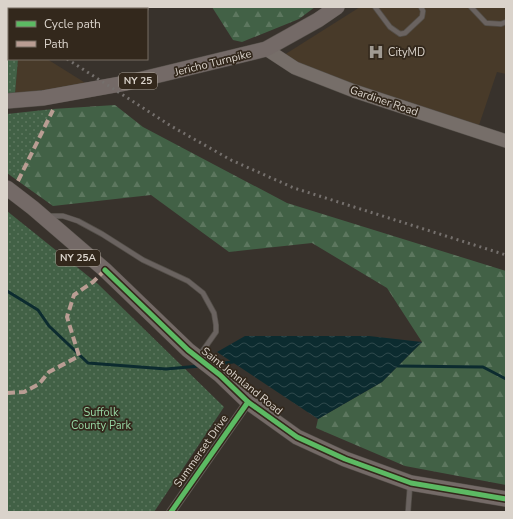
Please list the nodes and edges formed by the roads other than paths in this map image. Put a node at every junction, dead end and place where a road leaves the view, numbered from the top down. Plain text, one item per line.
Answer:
1 (337, 7) edge
2 (375, 7) edge
3 (420, 7) edge
4 (472, 7) edge
5 (506, 22) edge
6 (266, 49) junction
7 (7, 101) edge
8 (506, 141) edge
9 (7, 188) edge
10 (7, 199) edge
11 (43, 216) junction
12 (150, 314) junction
13 (193, 354) junction
14 (248, 402) junction
15 (411, 483) junction
16 (506, 499) edge
17 (171, 512) edge
18 (408, 512) edge

1 - 6 main road, Jericho Turnpike / NY 25
2 - 3 lane
4 - 5 lane
6 - 7 main road, Jericho Turnpike / NY 25
6 - 8 main road, Gardiner Road
9 - 11 main road, Saint Johnland Road / NY 25A
10 - 12 main road, Saint Johnland Road / NY 25A
11 - 12 main road, Saint Johnland Road / NY 25A
11 - 13 lane
12 - 13 main road, Saint Johnland Road / NY 25A
13 - 14 main road, Saint Johnland Road / NY 25A
14 - 15 main road, Saint Johnland Road / NY 25A
14 - 17 street, Summerset Drive
15 - 16 main road, Saint Johnland Road / NY 25A
15 - 18 lane

